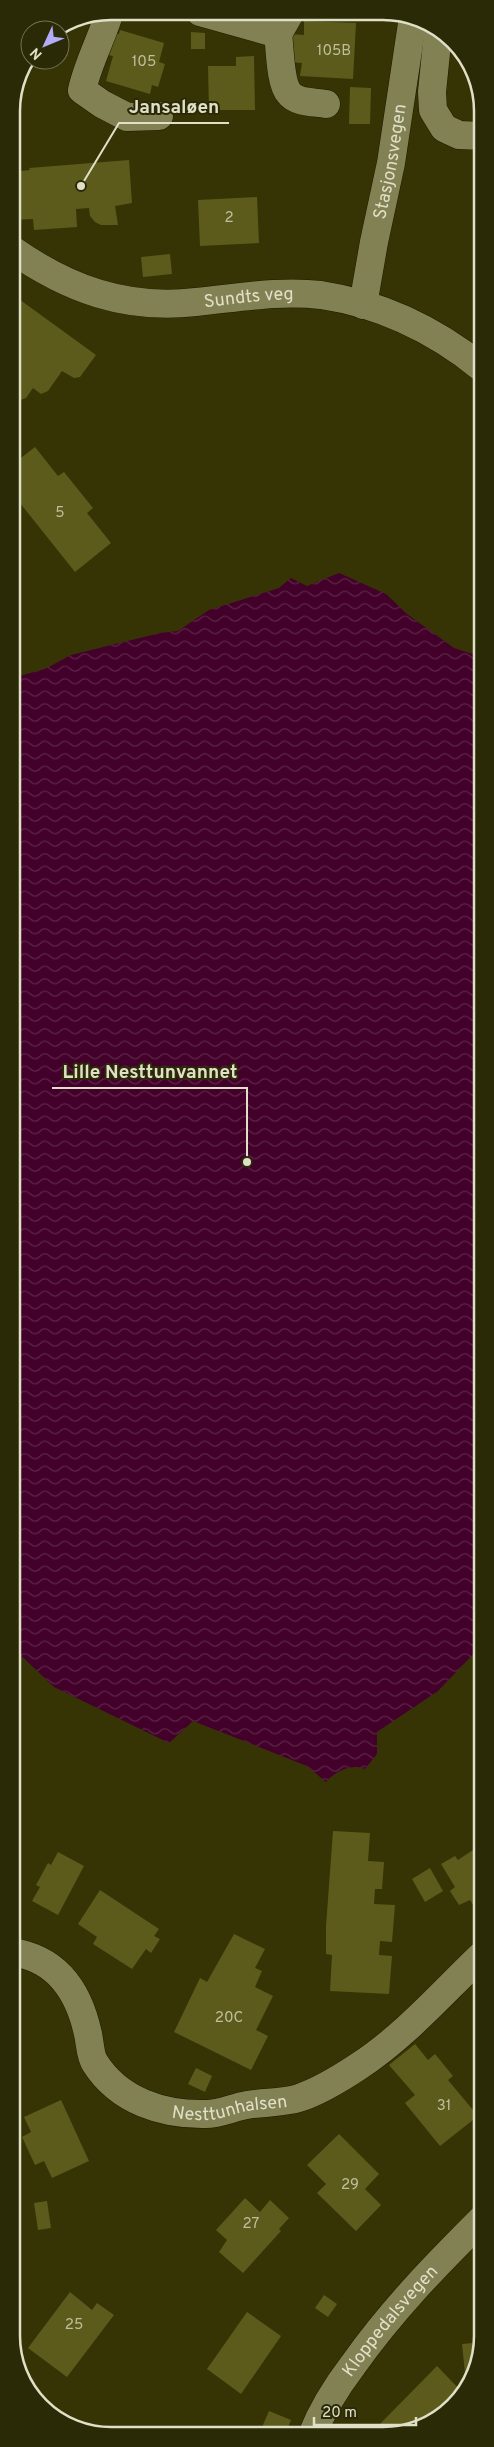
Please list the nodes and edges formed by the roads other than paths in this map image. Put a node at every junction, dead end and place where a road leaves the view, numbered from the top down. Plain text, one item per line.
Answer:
1 (106, 20) edge
2 (256, 20) edge
3 (284, 24) edge
4 (412, 25) edge
5 (437, 39) edge
6 (326, 104) dead end
7 (159, 116) dead end
8 (474, 136) edge
9 (20, 255) edge
10 (364, 305) junction
11 (474, 362) edge
12 (20, 1953) edge
13 (474, 1962) edge
14 (474, 2226) edge
15 (316, 2427) edge

1 - 7 street
2 - 3 street
3 - 6 street
4 - 10 street, Stasjonsvegen
5 - 8 street
9 - 10 street, Sundts veg
10 - 11 street, Sundts veg
12 - 13 street, Nesttunhalsen
14 - 15 street, Kloppedalsvegen

